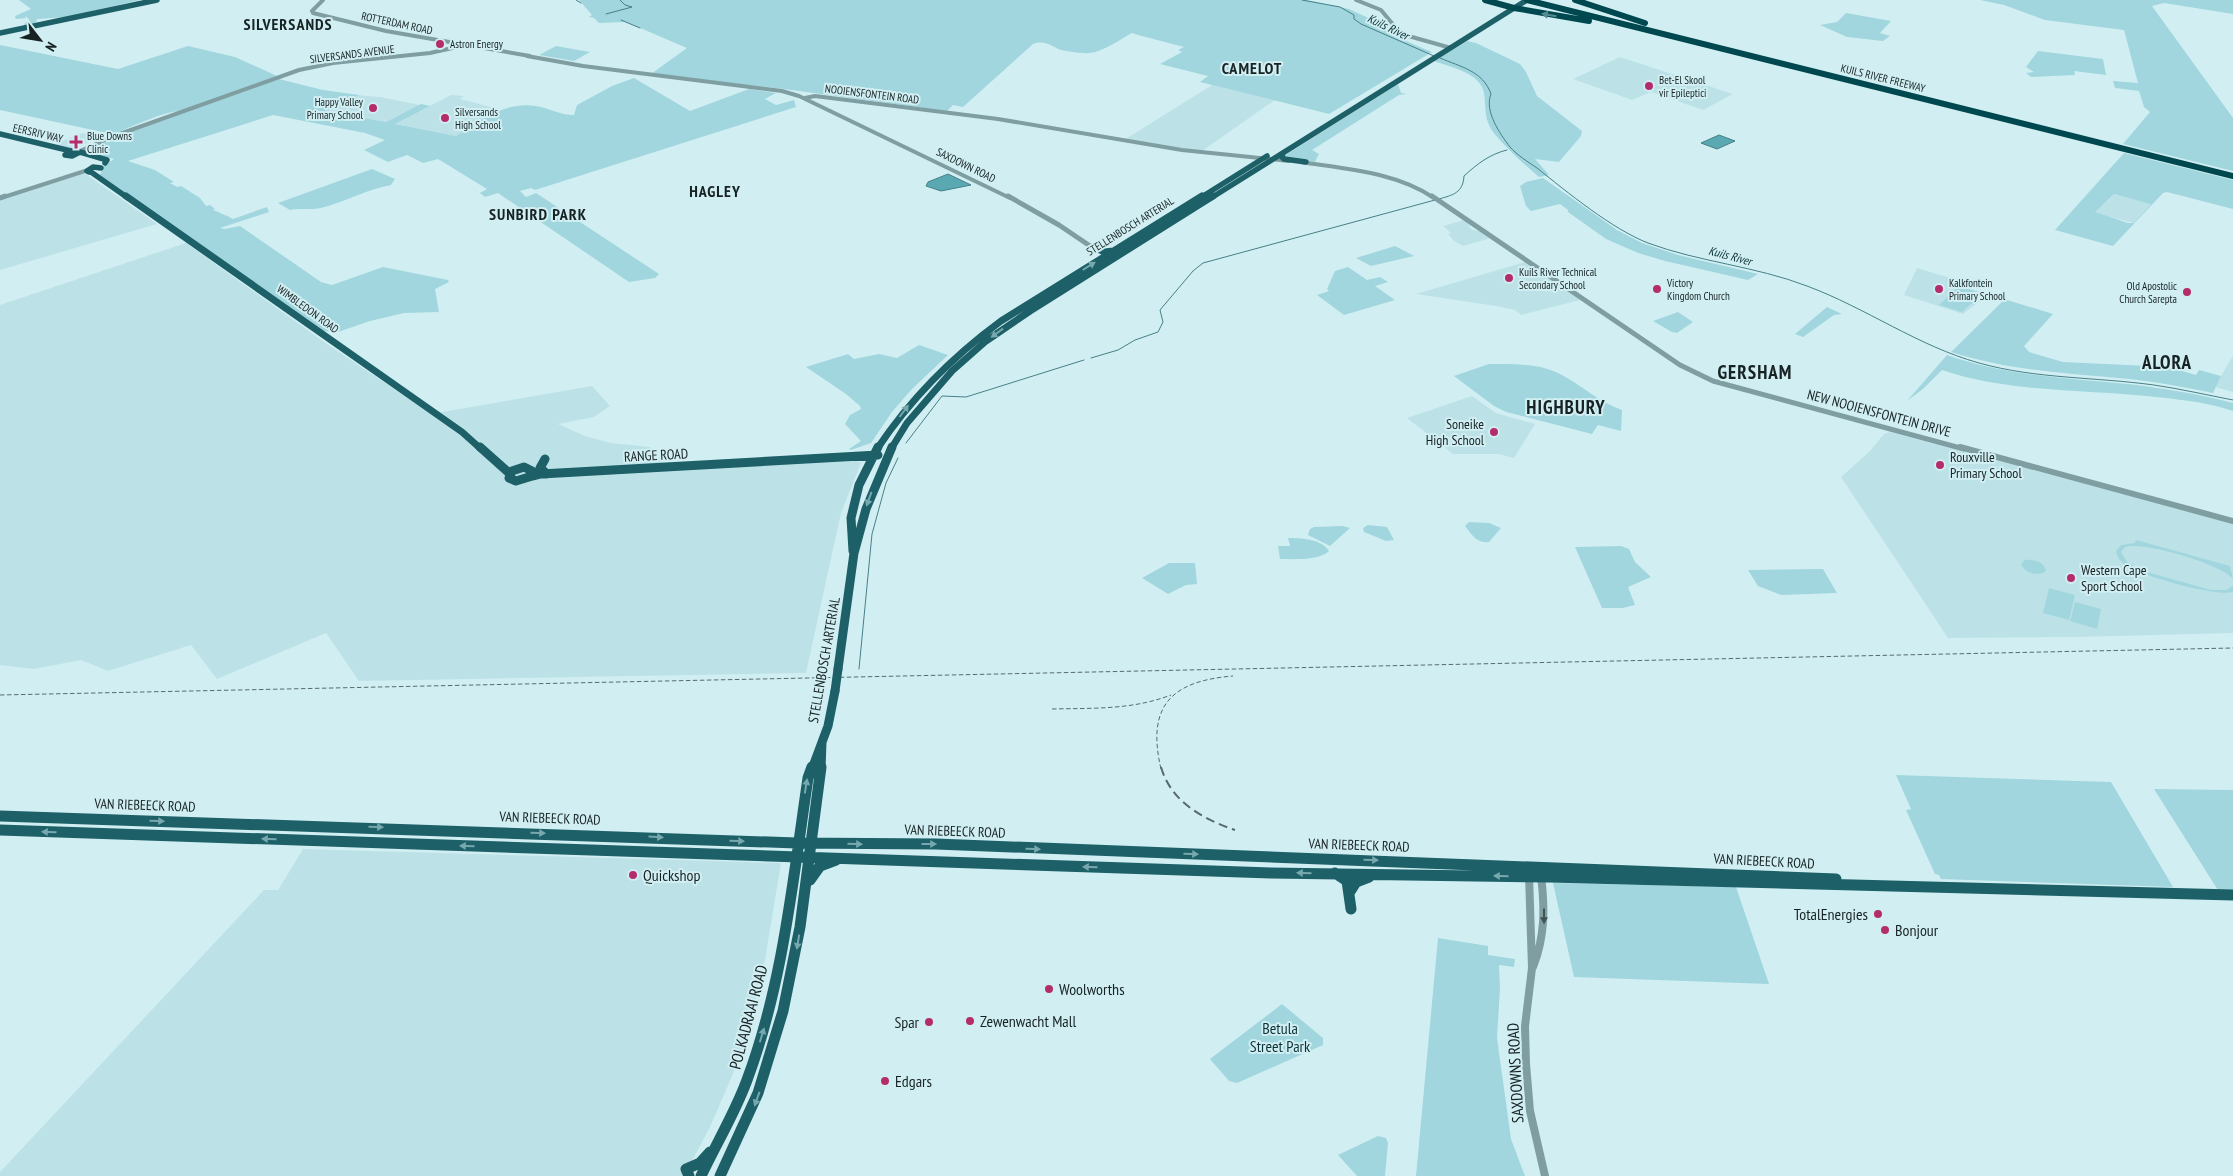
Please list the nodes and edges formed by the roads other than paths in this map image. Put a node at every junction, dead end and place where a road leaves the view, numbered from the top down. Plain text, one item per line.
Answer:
1 (157, 0) edge
2 (323, 0) edge
3 (1356, 0) edge
4 (1485, 0) edge
5 (1519, 0) edge
6 (1527, 0) edge
7 (1575, 0) edge
8 (1537, 1) edge
9 (1496, 4) junction
10 (1511, 8) junction
11 (1498, 12) junction
12 (0, 33) edge
13 (465, 45) junction
14 (1448, 47) junction
15 (1758, 56) junction
16 (1429, 59) junction
17 (274, 72) dead end
18 (289, 74) junction
19 (805, 98) junction
20 (186, 110) junction
21 (0, 135) edge
22 (80, 152) junction
23 (70, 153) junction
24 (1283, 153) junction
25 (92, 156) junction
26 (1263, 158) junction
27 (1273, 160) junction
28 (1306, 162) junction
29 (95, 170) junction
30 (2233, 174) edge
31 (0, 198) edge
32 (1092, 247) junction
33 (1113, 251) junction
34 (1109, 258) junction
35 (889, 452) junction
36 (875, 453) junction
37 (848, 457) junction
38 (546, 459) dead end
39 (772, 460) junction
40 (513, 471) junction
41 (538, 474) junction
42 (865, 474) junction
43 (2233, 521) edge
44 (854, 553) junction
45 (822, 741) junction
46 (0, 816) edge
47 (0, 830) edge
48 (797, 843) junction
49 (812, 843) junction
50 (796, 856) junction
51 (810, 857) junction
52 (855, 858) junction
53 (1529, 871) junction
54 (1541, 872) junction
55 (1335, 873) junction
56 (1403, 874) junction
57 (1350, 893) junction
58 (805, 894) junction
59 (2233, 895) edge
60 (1351, 909) dead end
61 (1532, 968) junction
62 (734, 1110) junction
63 (689, 1176) edge
64 (701, 1176) edge
65 (720, 1176) edge
66 (1545, 1176) edge

1 - 12 main road
2 - 13 street, ROTTERDAM ROAD
3 - 14 street
4 - 9 highway
5 - 10 main road, STELLENBOSCH ARTERIAL
6 - 8 highway, KUILS RIVER FREEWAY
6 - 10 main road, STELLENBOSCH ARTERIAL
7 - 15 highway
8 - 15 highway, KUILS RIVER FREEWAY
9 - 10 highway
9 - 11 highway
10 - 11 main road, STELLENBOSCH ARTERIAL
10 - 14 main road, STELLENBOSCH ARTERIAL
15 -> 10 highway
11 - 14 main road, STELLENBOSCH ARTERIAL
13 - 18 street, SILVERSANDS AVENUE
13 - 19 street, NOOIENSFONTEIN ROAD
14 - 16 main road, STELLENBOSCH ARTERIAL
15 - 30 highway, KUILS RIVER FREEWAY
16 - 24 main road, STELLENBOSCH ARTERIAL
16 - 26 main road, STELLENBOSCH ARTERIAL
17 - 18 street
18 - 20 street, SILVERSANDS AVENUE
19 - 26 street, NOOIENSFONTEIN ROAD
19 - 32 street, SAXDOWN ROAD
20 - 22 street, SILVERSANDS AVENUE
20 - 23 street, SILVERSANDS AVENUE
21 - 23 main road, EERSRIV WAY
22 - 23 main road
22 - 25 main road, EERSRIV WAY
23 - 25 main road, EERSRIV WAY
24 - 27 main road, STELLENBOSCH ARTERIAL
24 - 28 main road
25 - 29 main road, EERSRIV WAY
26 - 27 street, NOOIENSFONTEIN ROAD
26 - 33 main road, STELLENBOSCH ARTERIAL
27 - 28 street, NEW NOOIENSFONTEIN DRIVE
27 - 34 main road, STELLENBOSCH ARTERIAL
28 - 43 street, NEW NOOIENSFONTEIN DRIVE
29 - 31 street
29 - 40 main road, WIMBLEDON ROAD
32 - 33 main road
32 - 34 street, SAXDOWN ROAD
33 - 34 main road, STELLENBOSCH ARTERIAL
34 -> 35 main road, STELLENBOSCH ARTERIAL
36 -> 34 main road, STELLENBOSCH ARTERIAL
35 - 36 main road, RANGE ROAD
35 -> 44 main road, STELLENBOSCH ARTERIAL
36 - 37 main road, RANGE ROAD
36 - 39 main road, RANGE ROAD
36 - 42 main road, STELLENBOSCH ARTERIAL
37 - 39 main road, RANGE ROAD
37 - 42 main road
38 - 41 main road
39 - 41 main road, RANGE ROAD
40 - 41 main road
40 - 41 main road
42 - 44 main road, STELLENBOSCH ARTERIAL
44 - 45 main road, STELLENBOSCH ARTERIAL, bridge
48 -> 45 main road, STELLENBOSCH ARTERIAL
45 - 49 main road
46 -> 48 main road, VAN RIEBEECK ROAD
50 -> 47 main road, VAN RIEBEECK ROAD
48 - 49 main road, VAN RIEBEECK ROAD
48 - 50 main road, STELLENBOSCH ARTERIAL
49 - 51 main road
49 -> 53 main road, VAN RIEBEECK ROAD
50 - 51 main road, VAN RIEBEECK ROAD
62 -> 50 main road, POLKADRAAI ROAD
51 - 52 main road, VAN RIEBEECK ROAD
51 - 58 main road
55 -> 52 main road, VAN RIEBEECK ROAD
52 - 58 main road
53 - 54 main road, VAN RIEBEECK ROAD
53 -> 56 main road, VAN RIEBEECK ROAD
53 - 61 street, SAXDOWNS ROAD
54 - 59 main road, VAN RIEBEECK ROAD
54 -> 61 street, SAXDOWNS ROAD
55 - 56 main road, VAN RIEBEECK ROAD
55 - 57 main road
56 - 57 main road
57 - 60 main road
58 -> 65 main road
61 - 66 street, SAXDOWNS ROAD
62 - 63 main road
62 - 64 main road, POLKADRAAI ROAD

